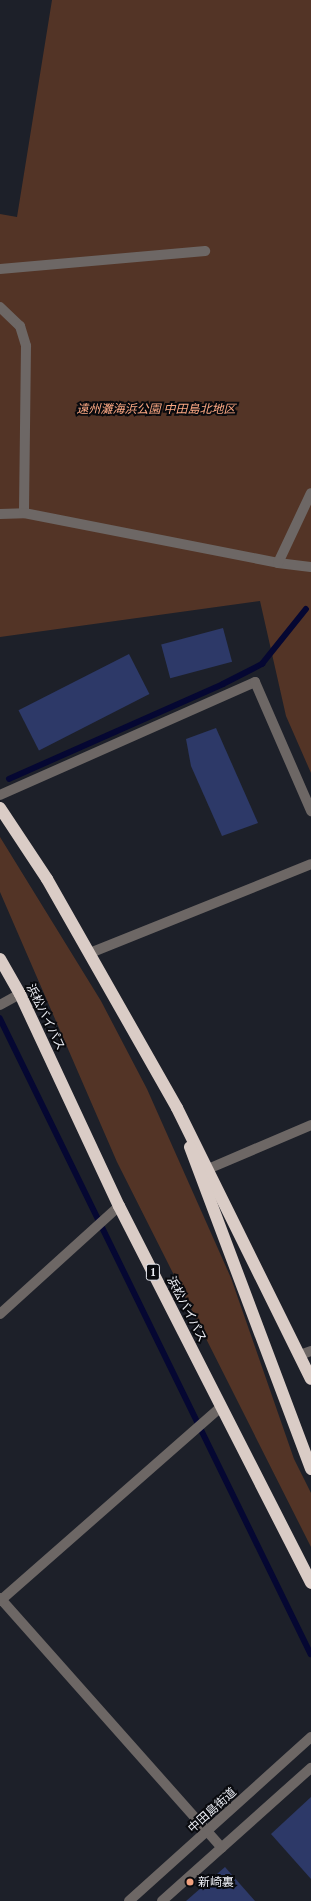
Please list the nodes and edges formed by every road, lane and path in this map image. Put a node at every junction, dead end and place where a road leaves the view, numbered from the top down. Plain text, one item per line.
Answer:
1 (205, 251) dead end
2 (0, 268) edge
3 (0, 307) edge
4 (311, 493) edge
5 (24, 513) junction
6 (0, 514) edge
7 (278, 563) junction
8 (311, 566) edge
9 (0, 795) edge
10 (0, 808) edge
11 (311, 811) edge
12 (311, 864) edge
13 (90, 953) junction
14 (0, 959) edge
15 (20, 994) junction
16 (2, 1004) edge
17 (177, 1108) junction
18 (311, 1125) edge
19 (208, 1170) junction
20 (115, 1210) junction
21 (0, 1314) edge
22 (305, 1353) edge
23 (311, 1379) edge
24 (221, 1407) junction
25 (311, 1468) edge
26 (311, 1583) edge
27 (0, 1599) edge
28 (311, 1737) edge
29 (311, 1768) edge
30 (208, 1832) junction
31 (222, 1848) junction
32 (129, 1901) edge
33 (162, 1901) edge

1 - 2 street
3 - 5 street
4 - 7 street
5 - 6 street
5 - 7 street
7 - 8 street
9 - 11 street
10 - 13 highway
12 - 13 street
13 - 17 highway
14 - 15 highway, 浜松バイパス / 1
15 - 16 street
15 - 20 highway, 浜松バイパス / 1
17 - 19 highway
17 - 25 highway
18 - 19 street
19 - 22 highway
20 - 21 street
20 - 24 highway, 浜松バイパス / 1
22 - 23 highway
24 - 26 highway, 浜松バイパス / 1
24 - 27 street
27 - 30 street
28 - 30 street, 中田島街道
29 - 31 street
30 - 31 street
30 - 32 street, 中田島街道
31 - 33 street

